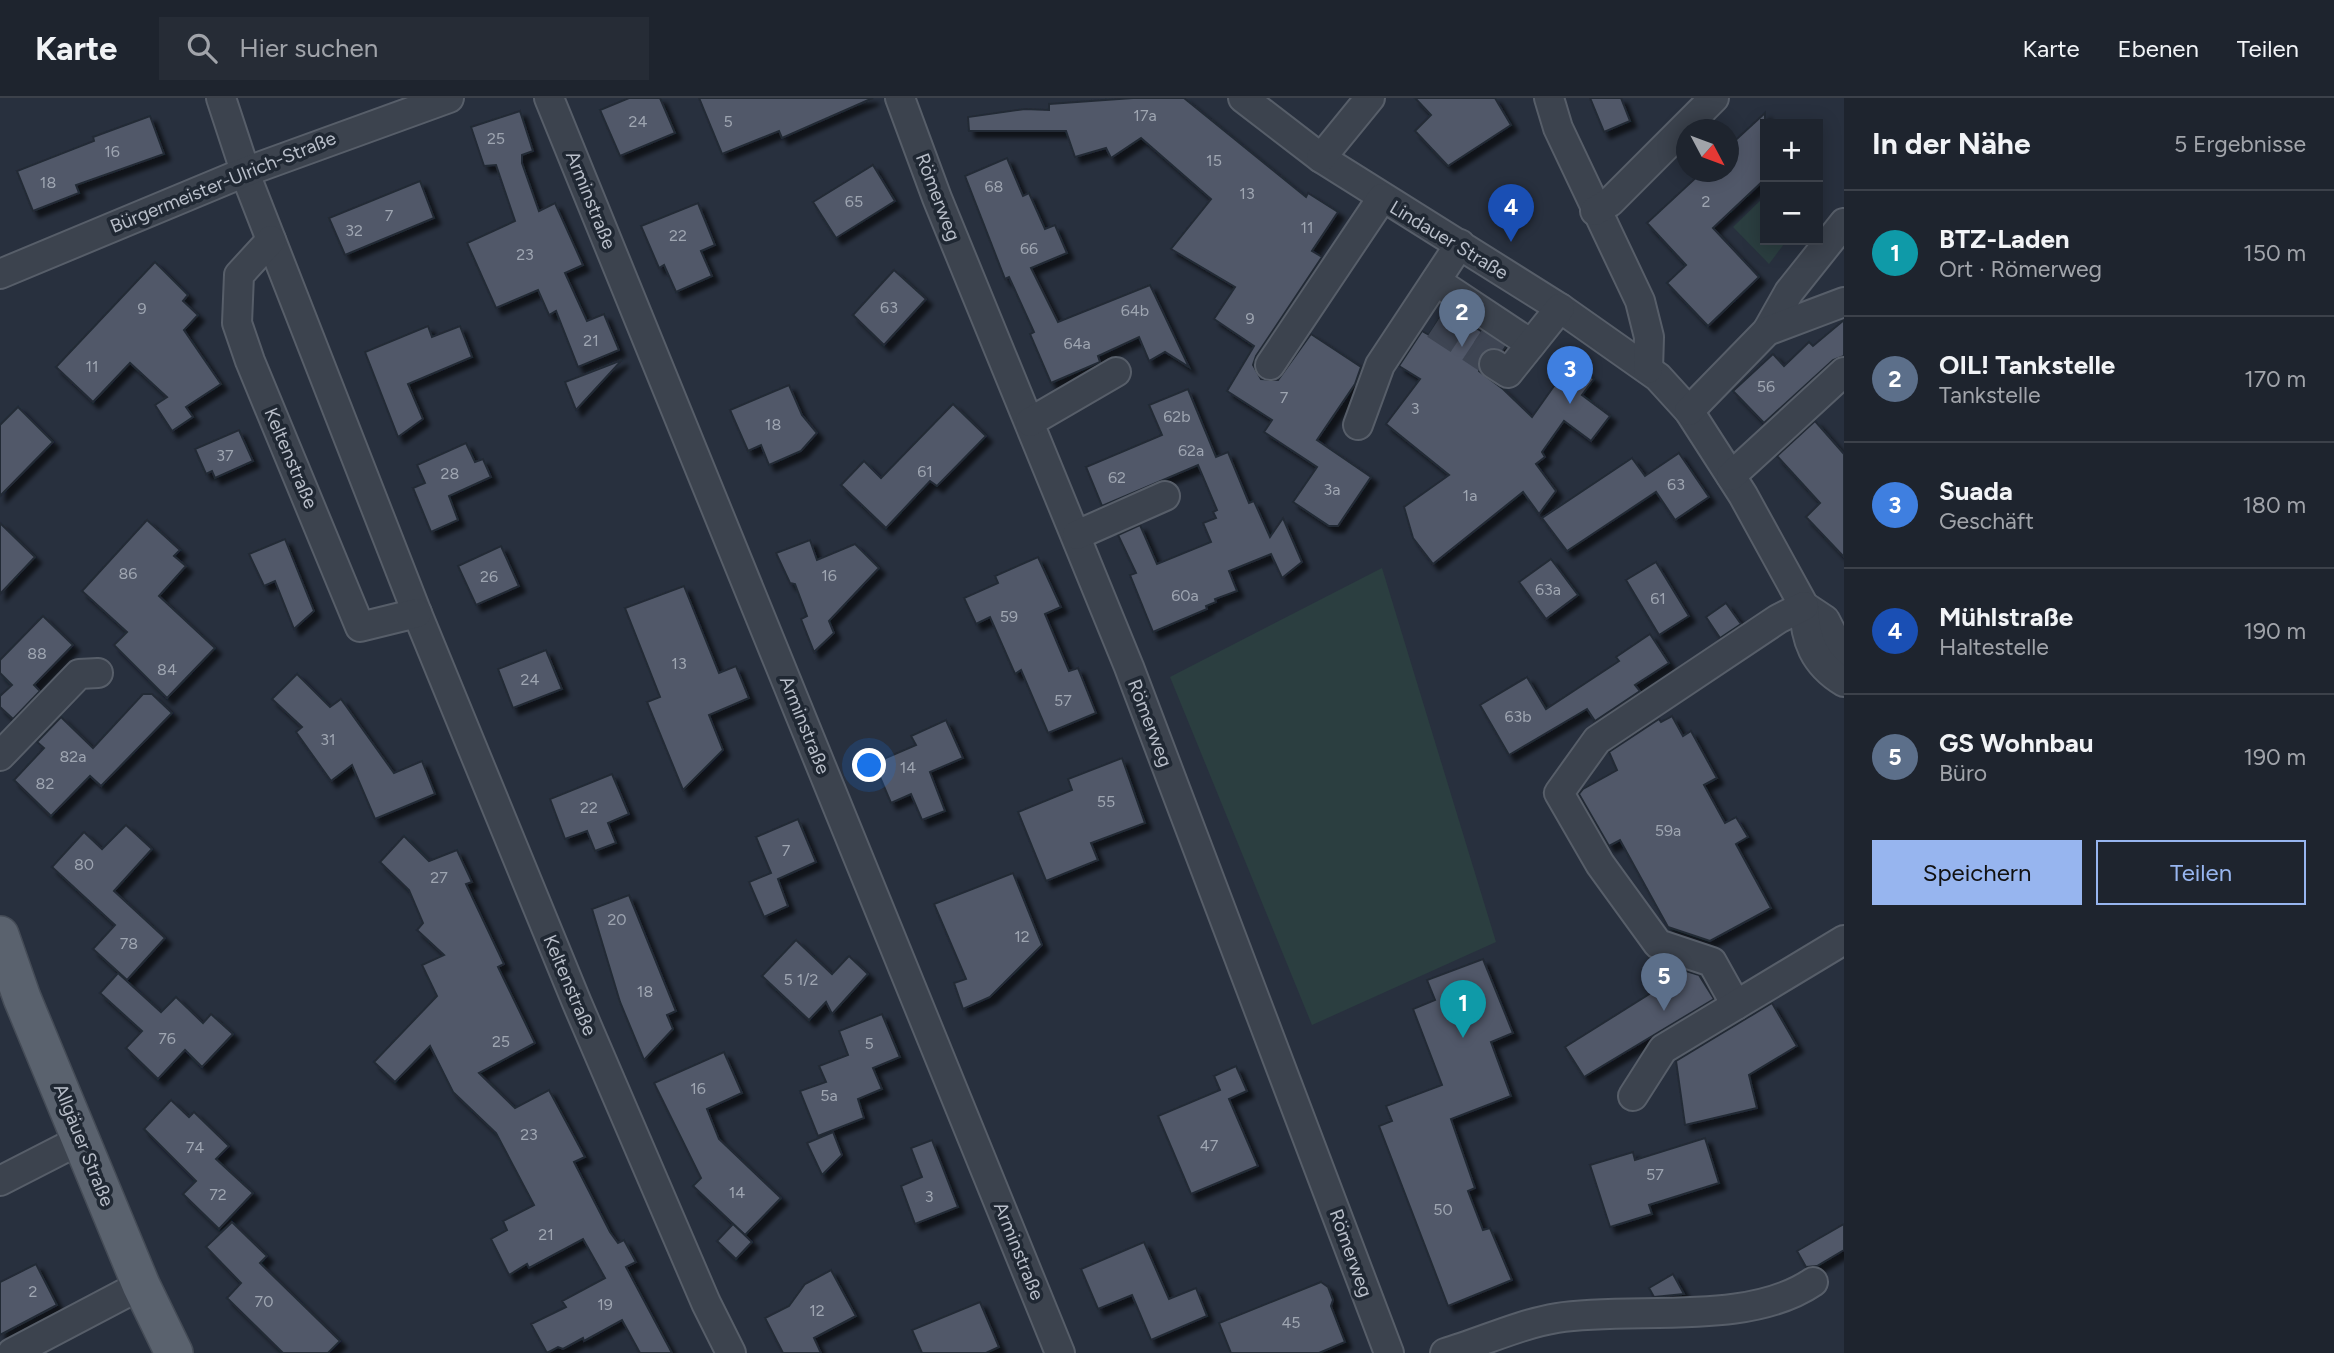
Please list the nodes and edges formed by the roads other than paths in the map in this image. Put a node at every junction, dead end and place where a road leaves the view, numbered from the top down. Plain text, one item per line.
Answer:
1 (221, 98) edge
2 (449, 98) edge
3 (549, 98) edge
4 (900, 98) edge
5 (1243, 98) edge
6 (1370, 98) edge
7 (1549, 98) edge
8 (1714, 98) edge
9 (1321, 158) junction
10 (245, 172) junction
11 (1382, 198) junction
12 (1595, 211) junction
13 (1844, 223) edge
14 (271, 240) junction
15 (1460, 244) junction
16 (0, 274) edge
17 (1844, 302) edge
18 (1432, 304) junction
19 (1560, 307) junction
20 (1767, 331) junction
21 (1270, 365) dead end
22 (1116, 372) dead end
23 (1844, 372) edge
24 (1653, 373) junction
25 (1689, 411) junction
26 (1030, 422) junction
27 (1358, 425) dead end
28 (1731, 476) junction
29 (1165, 496) dead end
30 (1077, 535) junction
31 (1804, 606) junction
32 (417, 613) junction
33 (1844, 657) edge
34 (98, 673) dead end
35 (1844, 682) edge
36 (0, 756) edge
37 (0, 935) edge
38 (1844, 940) edge
39 (11, 1001) edge
40 (1736, 1005) junction
41 (1633, 1096) dead end
42 (82, 1139) junction
43 (0, 1181) edge
44 (1813, 1282) dead end
45 (141, 1285) junction
46 (1383, 1351) edge
47 (12, 1353) edge
48 (174, 1353) edge
49 (731, 1353) edge
50 (1060, 1353) edge
51 (1445, 1353) edge

1 - 10 street, Keltenstraße
2 - 10 street, Bürgermeister-Ulrich-Straße
3 - 50 street, Arminstraße
4 - 26 street, Römerweg
5 - 9 street, Lindauer Straße
6 - 9 street
7 - 12 street
8 - 12 street
9 - 11 street, Lindauer Straße
10 - 14 street, Keltenstraße
10 - 16 street, Bürgermeister-Ulrich-Straße
11 - 15 street, Lindauer Straße
11 - 21 street
12 - 24 street
13 - 20 street
14 - 32 street, Keltenstraße
14 - 32 street, Keltenstraße
15 - 18 street
15 - 19 street, Lindauer Straße
17 - 20 street
18 - 19 street
18 - 27 street
19 - 24 street, Lindauer Straße
20 - 25 street
22 - 26 street
23 - 28 street
24 - 25 street, Lindauer Straße
25 - 28 street, Lindauer Straße
26 - 30 street, Römerweg
28 - 31 street, Lindauer Straße
29 - 30 street
30 - 46 street, Römerweg
31 - 33 street
31 - 35 street
31 - 40 street
32 - 49 street, Keltenstraße
34 - 36 street
37 - 39 main road, Allgäuer Straße
38 - 40 street
39 - 42 main road, Allgäuer Straße
40 - 41 street
42 - 43 street
42 - 45 main road, Allgäuer Straße
44 - 51 street
45 - 47 street
45 - 48 main road, Allgäuer Straße

